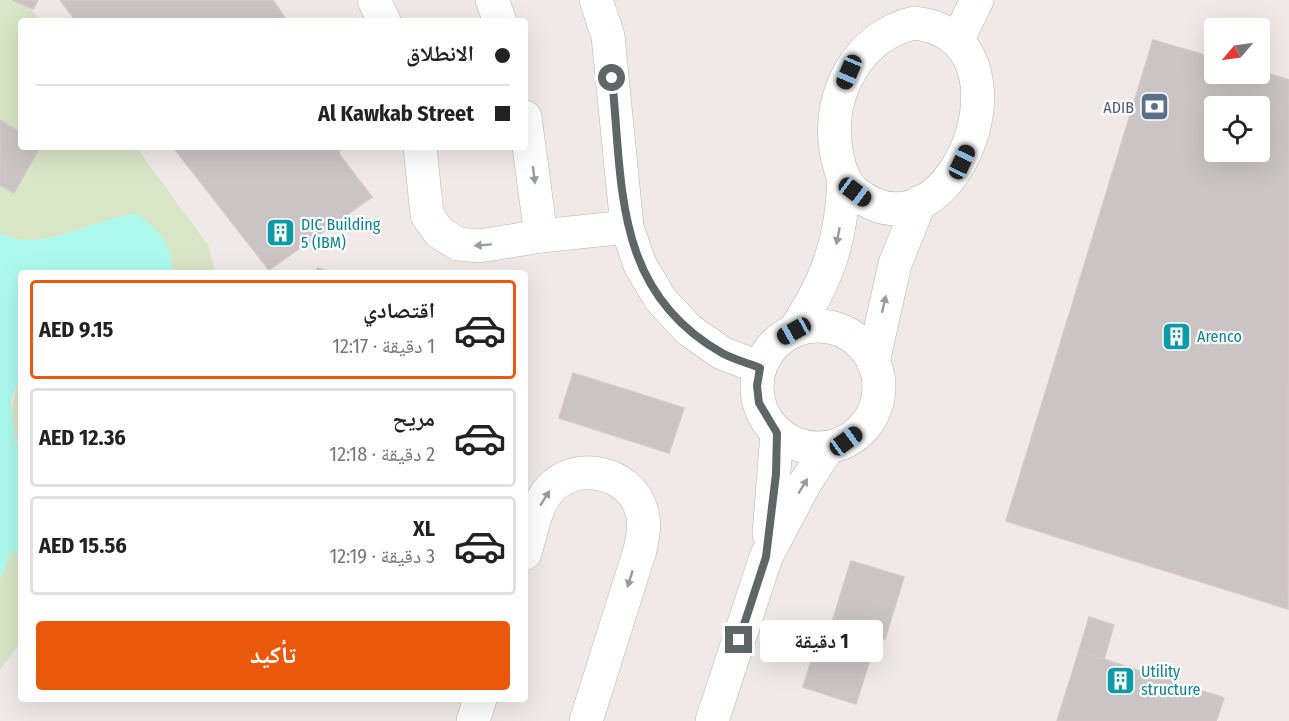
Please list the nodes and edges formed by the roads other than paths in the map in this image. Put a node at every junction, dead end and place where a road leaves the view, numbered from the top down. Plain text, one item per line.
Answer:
1 (374, 0) edge
2 (492, 0) edge
3 (596, 0) edge
4 (977, 0) edge
5 (916, 12) edge
6 (383, 18) edge
7 (499, 18) edge
8 (957, 41) junction
9 (528, 139) edge
10 (420, 150) edge
11 (844, 178) junction
12 (920, 202) junction
13 (627, 227) junction
14 (541, 236) junction
15 (794, 331) junction
16 (873, 362) junction
17 (760, 368) junction
18 (777, 433) junction
19 (828, 448) junction
20 (528, 543) edge
21 (766, 557) junction
22 (479, 702) edge
23 (473, 721) edge
24 (586, 721) edge
25 (712, 721) edge

1 - 6 street
2 - 7 street
3 - 13 street
4 - 8 street
5 - 8 street
5 - 11 street
8 - 12 street
9 -> 14 street
14 -> 10 street
11 - 12 street
11 -> 15 street
16 -> 12 street
13 - 14 street
13 - 17 street
15 - 16 street
15 - 17 street
16 - 19 street
17 - 18 street
18 - 19 street
18 - 21 street
21 -> 19 street
20 -> 24 street
21 - 25 street
22 - 23 street

